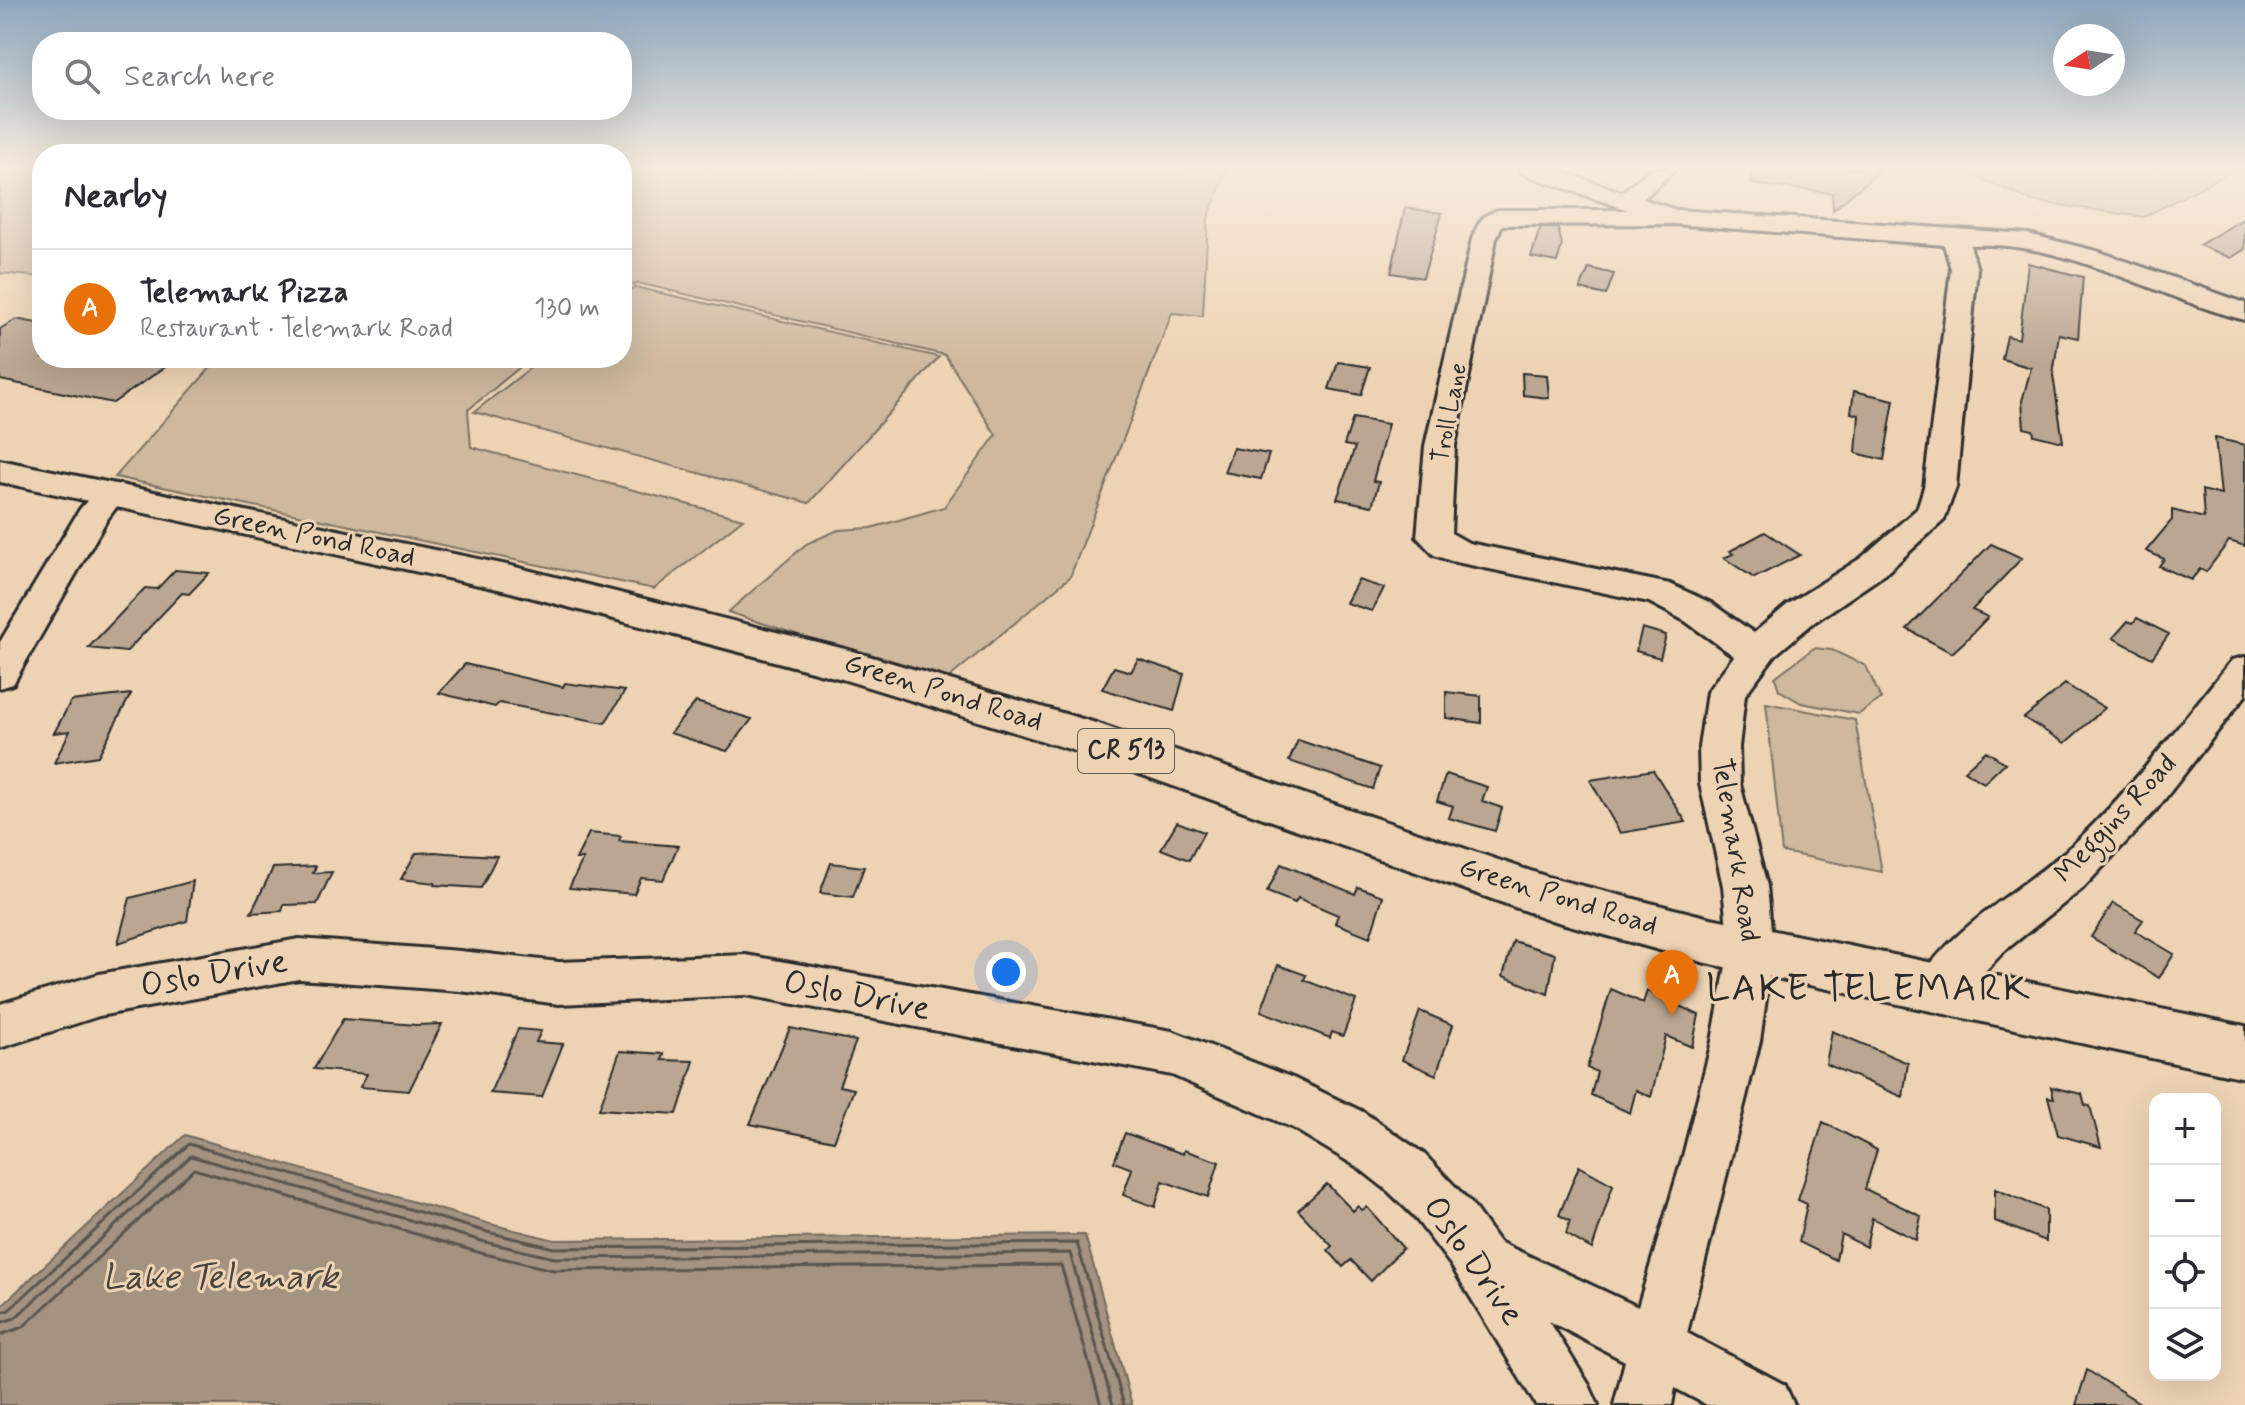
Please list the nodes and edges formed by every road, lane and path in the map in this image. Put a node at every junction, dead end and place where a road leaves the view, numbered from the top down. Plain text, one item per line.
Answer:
1 (1486, 235) edge
2 (1909, 235) edge
3 (1955, 238) junction
4 (2245, 312) edge
5 (0, 471) edge
6 (110, 494) junction
7 (1756, 653) junction
8 (2245, 670) edge
9 (0, 674) edge
10 (1751, 950) junction
11 (1939, 988) junction
12 (0, 1026) edge
13 (2245, 1052) edge
14 (1481, 1261) junction
15 (1656, 1347) junction
16 (1569, 1405) edge
17 (1643, 1405) edge
18 (1765, 1405) edge

1 - 7 street, Troll Lane
2 - 3 street
3 - 4 street
3 - 7 street, Telemark Road
5 - 6 main road, Green Pond Road / CR 513
6 - 9 street
6 - 10 main road, Green Pond Road / CR 513
7 - 10 street, Telemark Road
8 - 11 street, Meggins Road
10 - 11 main road, Green Pond Road / CR 513
10 - 15 street, Telemark Road
11 - 13 main road, Green Pond Road / CR 513
12 - 14 street, Oslo Drive
14 - 15 street
14 - 16 street, Oslo Drive
15 - 17 street, Telemark Road
15 - 18 street

